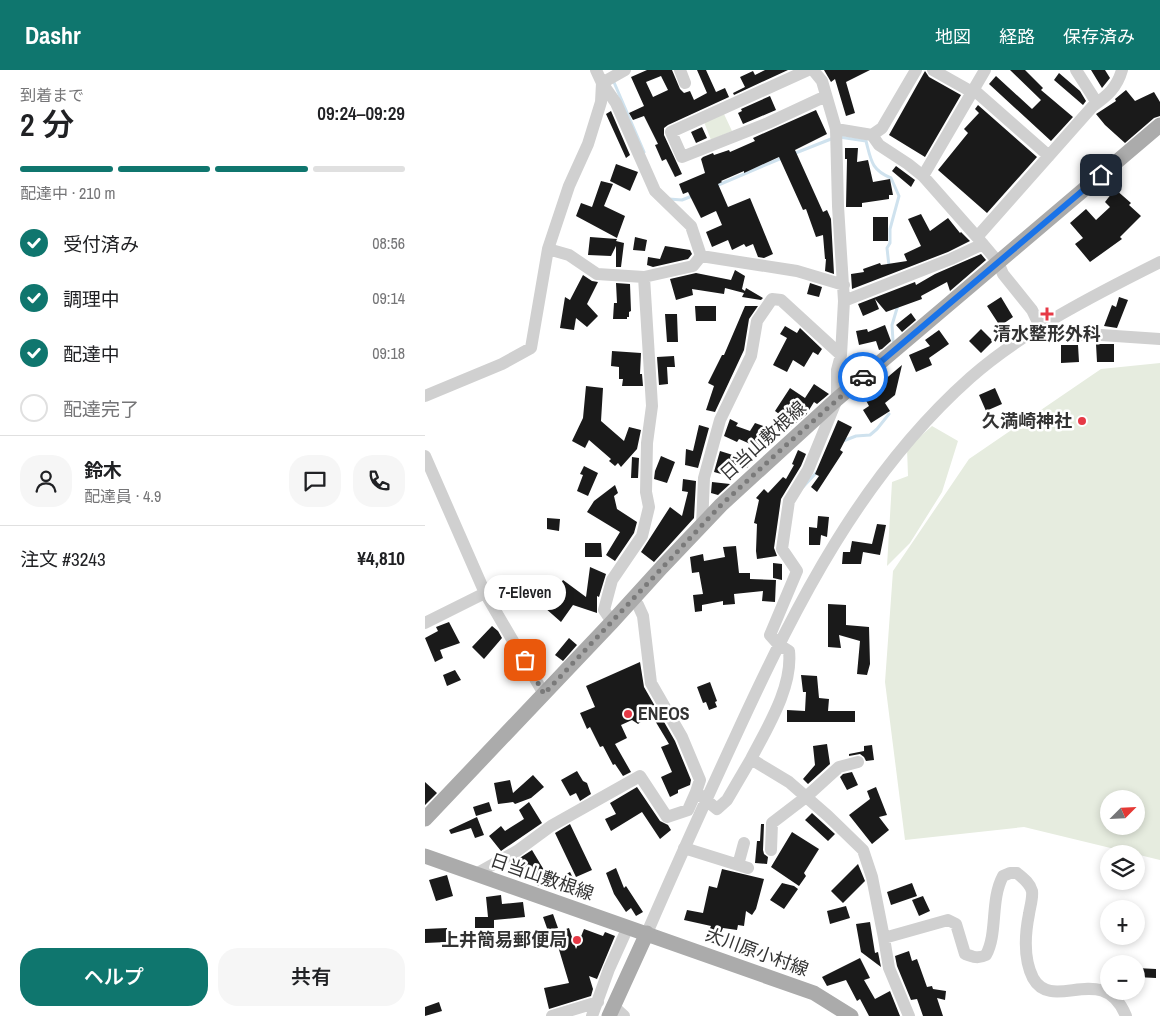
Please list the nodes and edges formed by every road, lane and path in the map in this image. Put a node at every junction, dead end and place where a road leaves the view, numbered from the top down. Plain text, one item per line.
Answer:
1 (597, 70) edge
2 (625, 70) edge
3 (680, 70) edge
4 (808, 70) edge
5 (813, 70) edge
6 (916, 70) edge
7 (933, 70) edge
8 (985, 70) edge
9 (1076, 70) edge
10 (1122, 70) edge
11 (685, 82) dead end
12 (602, 83) junction
13 (973, 91) junction
14 (826, 96) junction
15 (1097, 103) junction
16 (1160, 125) edge
17 (836, 129) junction
18 (872, 135) junction
19 (1049, 156) junction
20 (923, 176) junction
21 (980, 240) junction
22 (548, 249) junction
23 (701, 256) junction
24 (999, 262) junction
25 (1160, 262) edge
26 (644, 277) junction
27 (844, 285) junction
28 (844, 301) junction
29 (1039, 327) junction
30 (1160, 339) edge
31 (841, 354) junction
32 (425, 396) edge
33 (837, 398) junction
34 (425, 456) edge
35 (702, 526) junction
36 (485, 593) junction
37 (633, 600) junction
38 (612, 622) junction
39 (425, 623) edge
40 (778, 644) junction
41 (544, 694) junction
42 (751, 759) junction
43 (858, 762) dead end
44 (695, 792) junction
45 (806, 796) junction
46 (706, 801) junction
47 (425, 819) edge
48 (744, 843) dead end
49 (774, 846) dead end
50 (684, 848) junction
51 (425, 856) edge
52 (476, 874) junction
53 (628, 927) junction
54 (647, 933) junction
55 (884, 938) junction
56 (598, 1002) junction
57 (615, 1013) edge
58 (552, 1016) edge
59 (591, 1016) edge
60 (851, 1016) edge
61 (909, 1016) edge
62 (1126, 1016) edge

1 - 12 street
2 - 12 street
3 - 11 street
4 - 14 street
5 - 14 street
6 - 18 street
7 - 13 street
8 - 13 street
9 - 15 street
10 - 15 street
12 - 22 street
12 - 23 street
13 - 19 street
13 - 20 street
14 - 17 street
15 - 19 street
16 - 24 main road, 日当山敷根線
17 - 18 street
17 - 27 street
18 - 20 street
19 - 21 street
20 - 21 street
21 - 24 street
21 - 28 street
22 - 26 street
22 - 32 street
23 - 26 street
23 - 27 street
24 - 29 street
24 - 33 main road, 日当山敷根線
25 - 29 street
26 - 38 street
27 - 28 street
28 - 31 street
29 - 30 street
29 - 40 street
31 - 33 street
31 - 35 street
33 - 35 main road, 日当山敷根線
33 - 40 street
34 - 36 street
35 - 37 main road, 日当山敷根線
36 - 39 street
36 - 41 street
37 - 38 main road, 日当山敷根線
37 - 44 street
38 - 41 main road, 日当山敷根線
40 - 42 street
40 - 46 street
41 - 47 main road, 日当山敷根線
42 - 45 street
42 - 46 street
43 - 45 street
44 - 46 street
44 - 52 street
45 - 49 street
45 - 55 street
46 - 50 street
48 - 50 street
50 - 54 street
51 - 52 main road, 日当山敷根線
52 - 53 main road, 日当山敷根線
53 - 54 main road, 日当山敷根線
53 - 56 street
54 - 57 main road
54 - 60 main road, 大川原小村線
55 - 61 street
55 - 62 street
56 - 58 street
56 - 59 street

